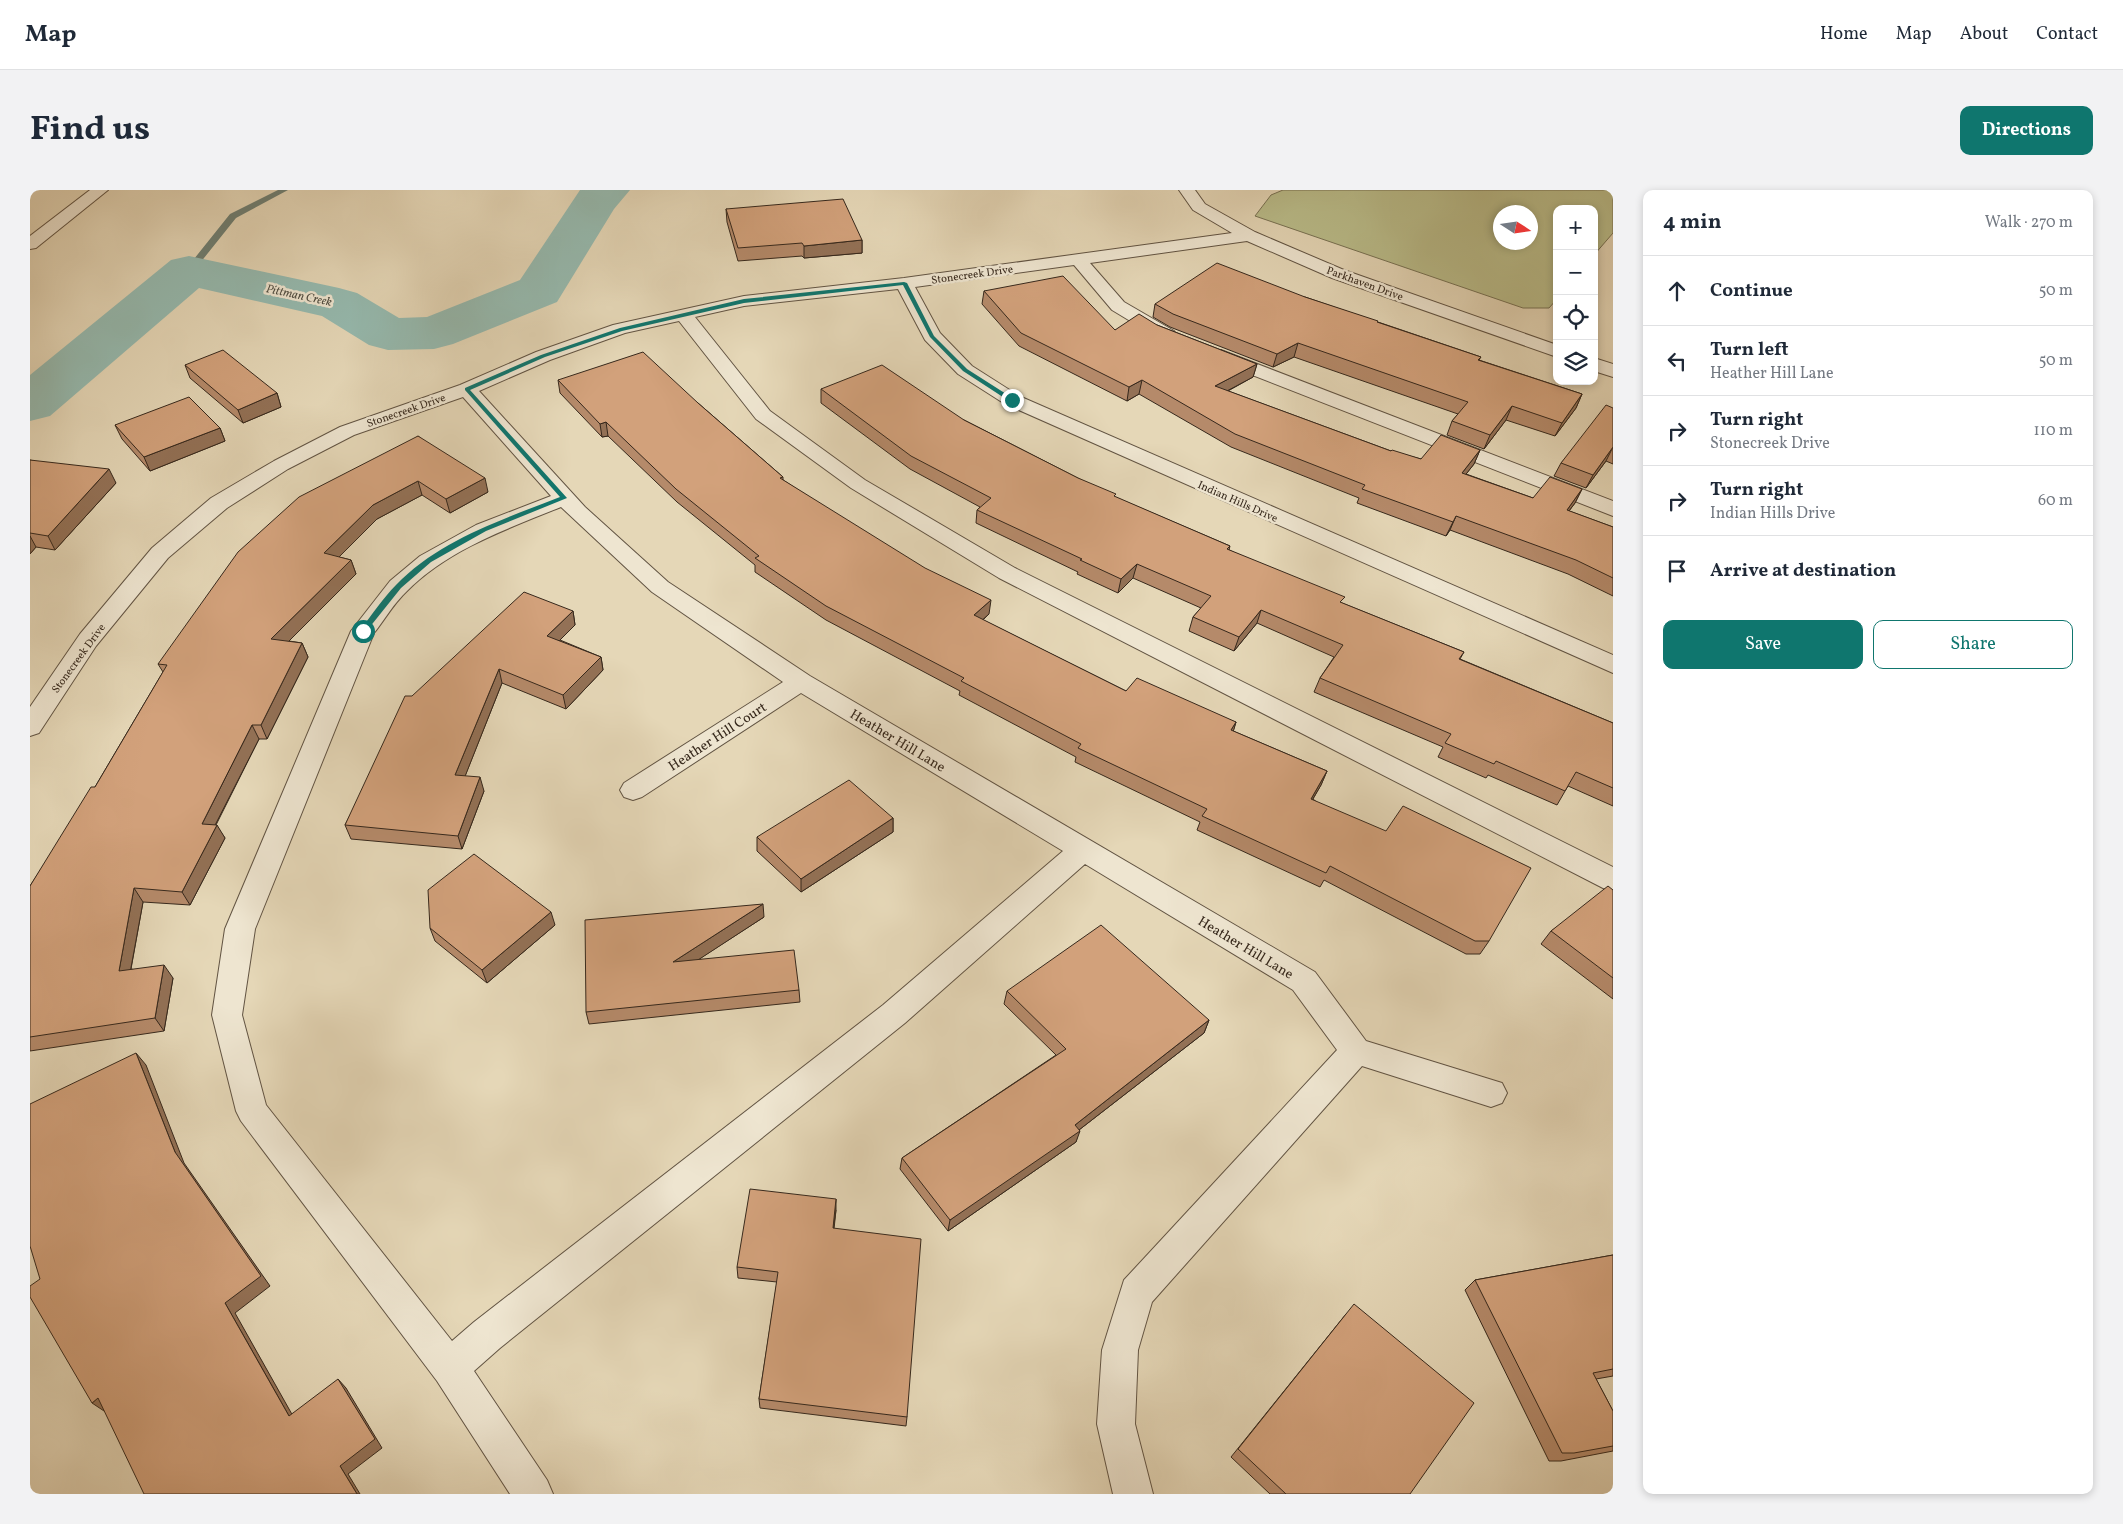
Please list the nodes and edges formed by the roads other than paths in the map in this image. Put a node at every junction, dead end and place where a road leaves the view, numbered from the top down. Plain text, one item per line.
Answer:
1 (100, 190) edge
2 (1187, 190) edge
3 (1249, 236) junction
4 (30, 244) edge
5 (1078, 259) junction
6 (904, 283) junction
7 (684, 315) junction
8 (1553, 350) edge
9 (1598, 365) edge
10 (1613, 371) edge
11 (467, 389) junction
12 (564, 498) junction
13 (1613, 509) edge
14 (1613, 665) edge
15 (801, 682) junction
16 (30, 727) edge
17 (633, 790) dead end
18 (1083, 850) junction
19 (1613, 880) edge
20 (1356, 1051) junction
21 (1491, 1093) dead end
22 (450, 1368) junction
23 (533, 1494) edge
24 (1133, 1494) edge

1 - 4 street
2 - 3 street, Parkhaven Drive
3 - 5 street, Stonecreek Drive
3 - 8 street, Parkhaven Drive
5 - 6 street, Stonecreek Drive
5 - 13 street
6 - 7 street, Stonecreek Drive
6 - 14 street, Indian Hills Drive
7 - 11 street, Stonecreek Drive
7 - 19 street
9 - 10 street
11 - 12 street, Heather Hill Lane
11 - 16 street, Stonecreek Drive
12 - 15 street, Heather Hill Lane
12 - 22 street
15 - 17 street, Heather Hill Court
15 - 18 street, Heather Hill Lane
18 - 20 street, Heather Hill Lane
18 - 22 street
20 - 21 street
20 - 24 street
22 - 23 street

